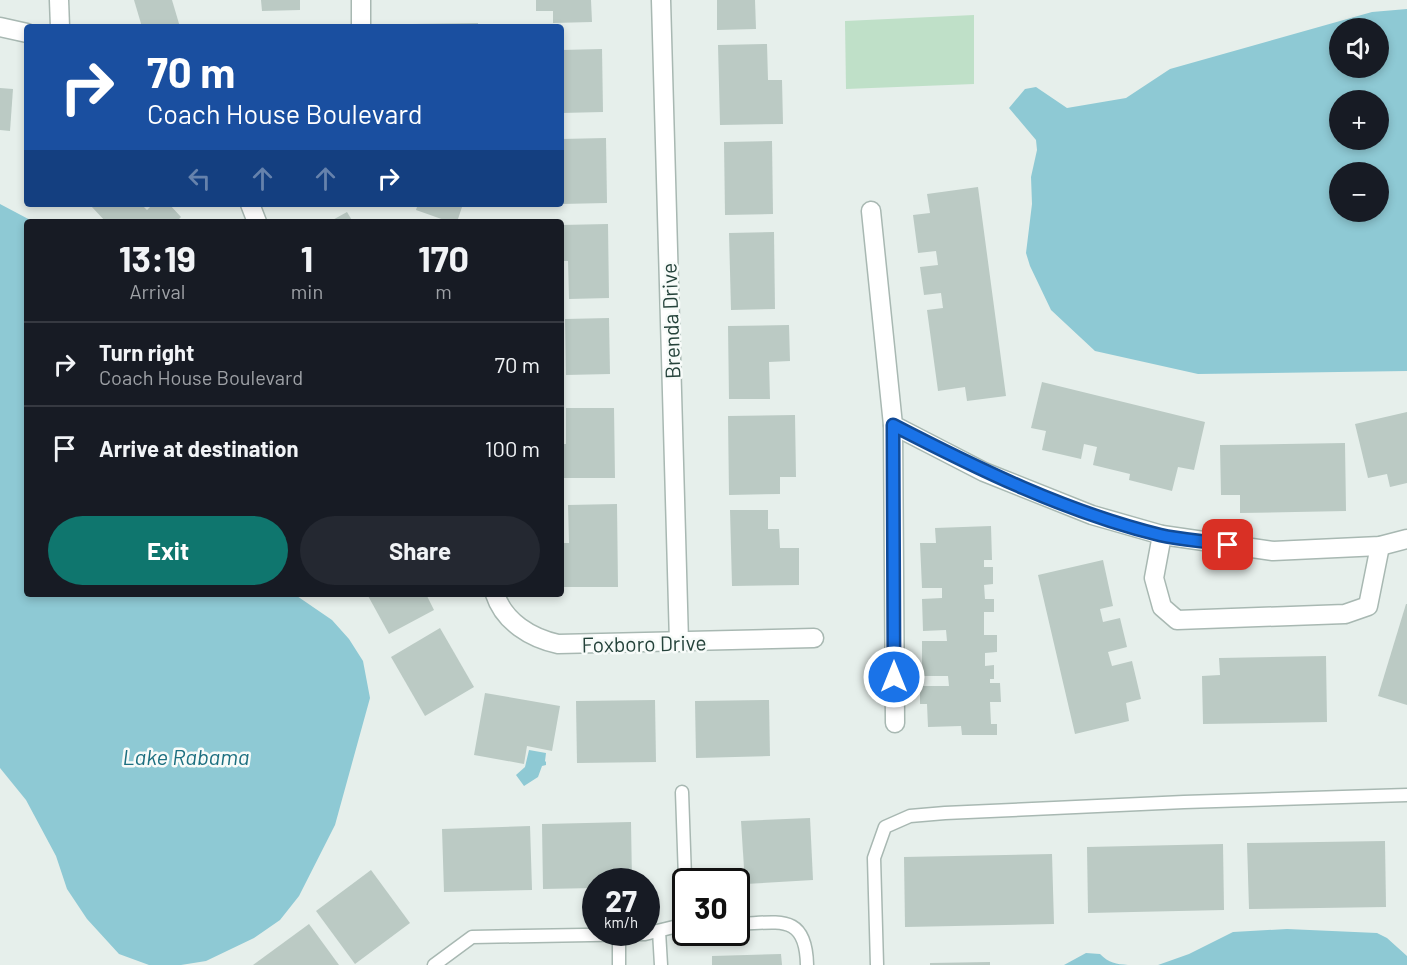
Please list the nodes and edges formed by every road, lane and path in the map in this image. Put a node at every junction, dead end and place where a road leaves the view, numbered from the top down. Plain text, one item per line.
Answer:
1 (59, 0) edge
2 (361, 0) edge
3 (661, 0) edge
4 (60, 24) edge
5 (361, 24) edge
6 (0, 27) edge
7 (24, 32) edge
8 (871, 211) dead end
9 (893, 425) junction
10 (1162, 535) junction
11 (1407, 539) edge
12 (1380, 546) junction
13 (496, 597) edge
14 (814, 638) dead end
15 (679, 642) junction
16 (895, 723) dead end
17 (682, 792) dead end
18 (1407, 795) edge
19 (685, 868) edge
20 (750, 924) edge
21 (672, 928) edge
22 (660, 931) joint
23 (582, 935) edge
24 (619, 946) edge
25 (434, 965) edge
26 (619, 965) edge
27 (661, 965) edge
28 (807, 965) edge
29 (877, 965) edge

1 - 4 street
2 - 5 street
3 - 15 street, Brenda Drive
6 - 7 street
8 - 9 street
9 - 10 street
9 - 16 street
10 - 12 street
10 - 12 street
11 - 12 street
13 - 15 street, Foxboro Drive
14 - 15 street, Foxboro Drive
17 - 19 lane
18 - 29 lane
20 - 28 lane
21 - 22 lane
22 - 27 lane
23 - 25 lane
24 - 26 lane

